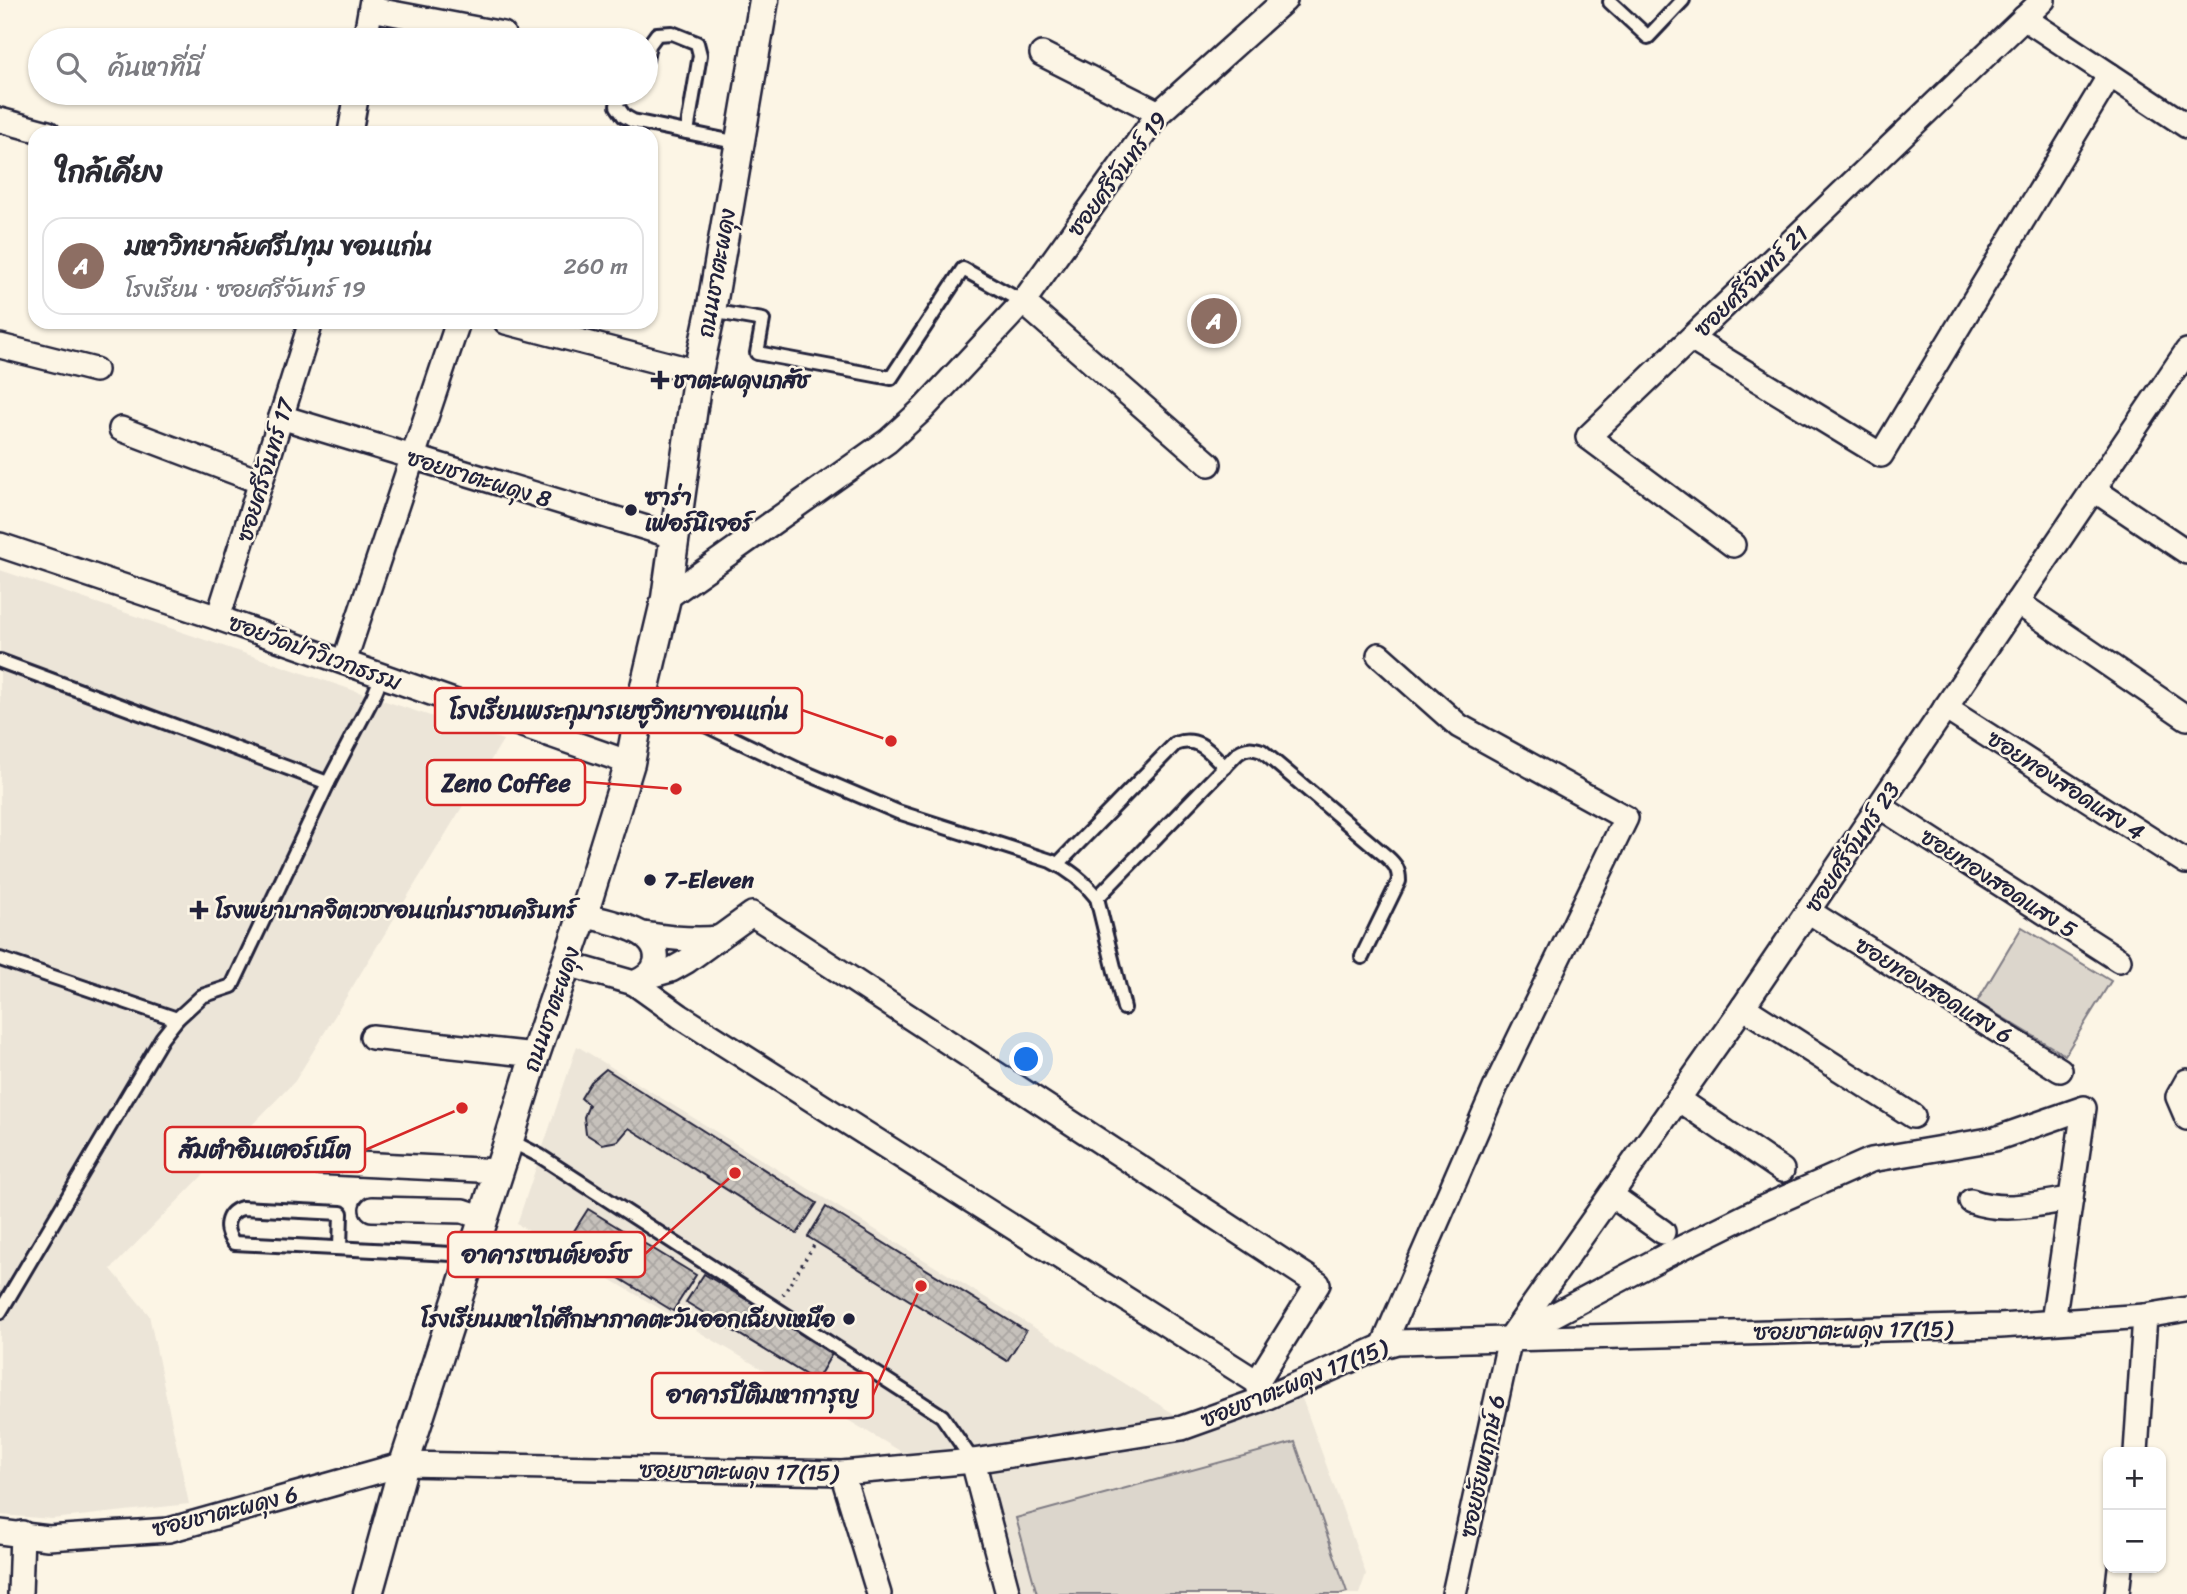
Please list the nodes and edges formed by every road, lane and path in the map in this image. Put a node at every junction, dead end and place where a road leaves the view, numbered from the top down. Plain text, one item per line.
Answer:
1 (764, 0) edge
2 (1285, 0) edge
3 (1683, 0) edge
4 (2043, 0) edge
5 (1610, 2) edge
6 (371, 5) edge
7 (2024, 18) junction
8 (367, 28) edge
9 (476, 28) edge
10 (658, 34) edge
11 (1042, 54) dead end
12 (2110, 75) junction
13 (355, 105) edge
14 (617, 105) edge
15 (1159, 113) junction
16 (0, 120) edge
17 (351, 126) edge
18 (658, 126) edge
19 (658, 126) edge
20 (2187, 126) edge
21 (28, 128) edge
22 (687, 132) junction
23 (739, 143) junction
24 (1023, 302) junction
25 (711, 311) junction
26 (309, 329) edge
27 (456, 329) edge
28 (533, 329) edge
29 (1691, 339) junction
30 (0, 346) edge
31 (2185, 358) edge
32 (95, 370) dead end
33 (698, 372) junction
34 (281, 417) junction
35 (121, 429) dead end
36 (413, 458) junction
37 (1209, 464) dead end
38 (261, 482) junction
39 (2094, 489) junction
40 (676, 537) junction
41 (0, 545) edge
42 (1733, 545) dead end
43 (2187, 552) edge
44 (666, 598) junction
45 (2017, 602) junction
46 (218, 618) junction
47 (1379, 655) dead end
48 (0, 661) edge
49 (344, 662) junction
50 (382, 676) junction
51 (643, 695) junction
52 (1945, 708) junction
53 (2187, 718) edge
54 (630, 763) junction
55 (1225, 767) junction
56 (328, 783) junction
57 (1879, 806) junction
58 (2186, 862) edge
59 (1058, 864) junction
60 (1097, 898) junction
61 (1808, 911) junction
62 (583, 915) junction
63 (644, 934) junction
64 (718, 937) junction
65 (1362, 957) dead end
66 (0, 959) edge
67 (2119, 960) dead end
68 (567, 964) junction
69 (640, 980) junction
70 (1743, 1007) junction
71 (1124, 1008) dead end
72 (177, 1019) junction
73 (372, 1037) dead end
74 (535, 1055) junction
75 (2060, 1070) dead end
76 (2187, 1081) edge
77 (1678, 1099) junction
78 (1913, 1116) dead end
79 (2187, 1118) edge
80 (509, 1140) junction
81 (317, 1162) dead end
82 (1782, 1170) dead end
83 (499, 1171) junction
84 (1611, 1195) junction
85 (2071, 1199) junction
86 (1971, 1201) dead end
87 (372, 1209) dead end
88 (484, 1218) junction
89 (1663, 1232) dead end
90 (816, 1242) dead end
91 (340, 1248) junction
92 (472, 1255) junction
93 (776, 1308) junction
94 (2187, 1309) edge
95 (0, 1311) edge
96 (2145, 1316) junction
97 (2053, 1322) junction
98 (1510, 1338) junction
99 (1383, 1346) junction
100 (1260, 1390) junction
101 (2136, 1447) edge
102 (974, 1461) junction
103 (404, 1464) junction
104 (842, 1473) junction
105 (11, 1532) edge
106 (2119, 1573) edge
107 (20, 1594) edge
108 (368, 1594) edge
109 (878, 1594) edge
110 (1008, 1594) edge
111 (1454, 1594) edge
112 (2117, 1594) edge

1 - 23 street, ถนนชาตะผดุง
2 - 15 street, ซอยศรีจันทร์ 19
3 - 5 lane
4 - 7 street, ซอยศรีจันทร์ 21
6 - 8 street
6 - 9 street
7 - 12 street
7 - 29 street, ซอยศรีจันทร์ 21
10 - 22 lane
11 - 15 street
12 - 20 street
12 - 29 street
13 - 17 street
14 - 19 lane
15 - 24 street, ซอยศรีจันทร์ 19
16 - 21 street
18 - 22 lane
22 - 23 lane
23 - 25 street, ถนนชาตะผดุง
24 - 25 lane
24 - 37 street
24 - 44 street, ซอยศรีจันทร์ 19
25 - 33 street, ถนนชาตะผดุง
26 - 34 street, ซอยศรีจันทร์ 17
27 - 36 street
28 - 33 street
29 - 42 street, ซอยศรีจันทร์ 21
30 - 32 street
31 - 39 street, ซอยศรีจันทร์ 23
33 - 40 street, ถนนชาตะผดุง
34 - 36 street, ซอยชาตะผดุง 8
34 - 38 street, ซอยศรีจันทร์ 17
35 - 38 street
36 - 40 street, ซอยชาตะผดุง 8
36 - 49 street
38 - 46 street, ซอยศรีจันทร์ 17
39 - 43 street
39 - 45 street, ซอยศรีจันทร์ 23
40 - 44 street, ถนนชาตะผดุง
41 - 46 street, ซอยวัดป่าวิเวกธรรม
44 - 51 street, ถนนชาตะผดุง
45 - 52 street, ซอยศรีจันทร์ 23
45 - 53 street
46 - 49 street, ซอยวัดป่าวิเวกธรรม
47 - 99 street
48 - 56 lane
49 - 50 street, ซอยวัดป่าวิเวกธรรม
50 - 54 street, ซอยวัดป่าวิเวกธรรม
50 - 56 lane
51 - 54 street, ถนนชาตะผดุง
51 - 59 lane
52 - 57 street, ซอยศรีจันทร์ 23
52 - 58 street, ซอยทองสอดแสง 4
54 - 62 street, ถนนชาตะผดุง
55 - 59 lane
55 - 60 lane
55 - 65 lane
56 - 72 lane
57 - 61 street, ซอยศรีจันทร์ 23
57 - 67 street, ซอยทองสอดแสง 5
59 - 60 lane
60 - 71 lane
61 - 70 street, ซอยศรีจันทร์ 23
61 - 75 street, ซอยทองสอดแสง 6
62 - 63 street
62 - 68 street, ถนนชาตะผดุง
63 - 64 street
63 - 69 street
64 - 69 street
64 - 100 street
66 - 72 lane
68 - 69 street
68 - 74 street, ถนนชาตะผดุง
69 - 100 street
70 - 77 street, ซอยศรีจันทร์ 23
70 - 78 street
72 - 95 lane
73 - 74 street
74 - 80 street, ถนนชาตะผดุง
76 - 79 street
77 - 82 street
77 - 84 street, ซอยศรีจันทร์ 23
80 - 83 street, ถนนชาตะผดุง
80 - 93 lane
81 - 83 street
83 - 88 street, ถนนชาตะผดุง
84 - 89 street
84 - 98 street, ซอยศรีจันทร์ 23
85 - 86 street
85 - 97 street
85 - 98 street
87 - 88 street
88 - 92 street, ถนนชาตะผดุง
90 - 93 path
91 - 91 lane
91 - 92 lane
92 - 103 street, ถนนชาตะผดุง
93 - 102 lane
94 - 96 street, ซอยชาตะผดุง 17(15)
96 - 97 street, ซอยชาตะผดุง 17(15)
96 - 101 street
97 - 98 street, ซอยชาตะผดุง 17(15)
98 - 99 street, ซอยชาตะผดุง 17(15)
98 - 111 street, ซอยชัยพฤกษ์ 6
99 - 100 street, ซอยชาตะผดุง 17(15)
100 - 102 street, ซอยชาตะผดุง 17(15)
102 - 104 street, ซอยชาตะผดุง 17(15)
102 - 110 street
103 - 104 street, ซอยชาตะผดุง 17(15)
103 - 105 street, ซอยชาตะผดุง 6
103 - 108 street, ถนนชาตะผดุง
104 - 109 street
105 - 107 street
106 - 112 street

